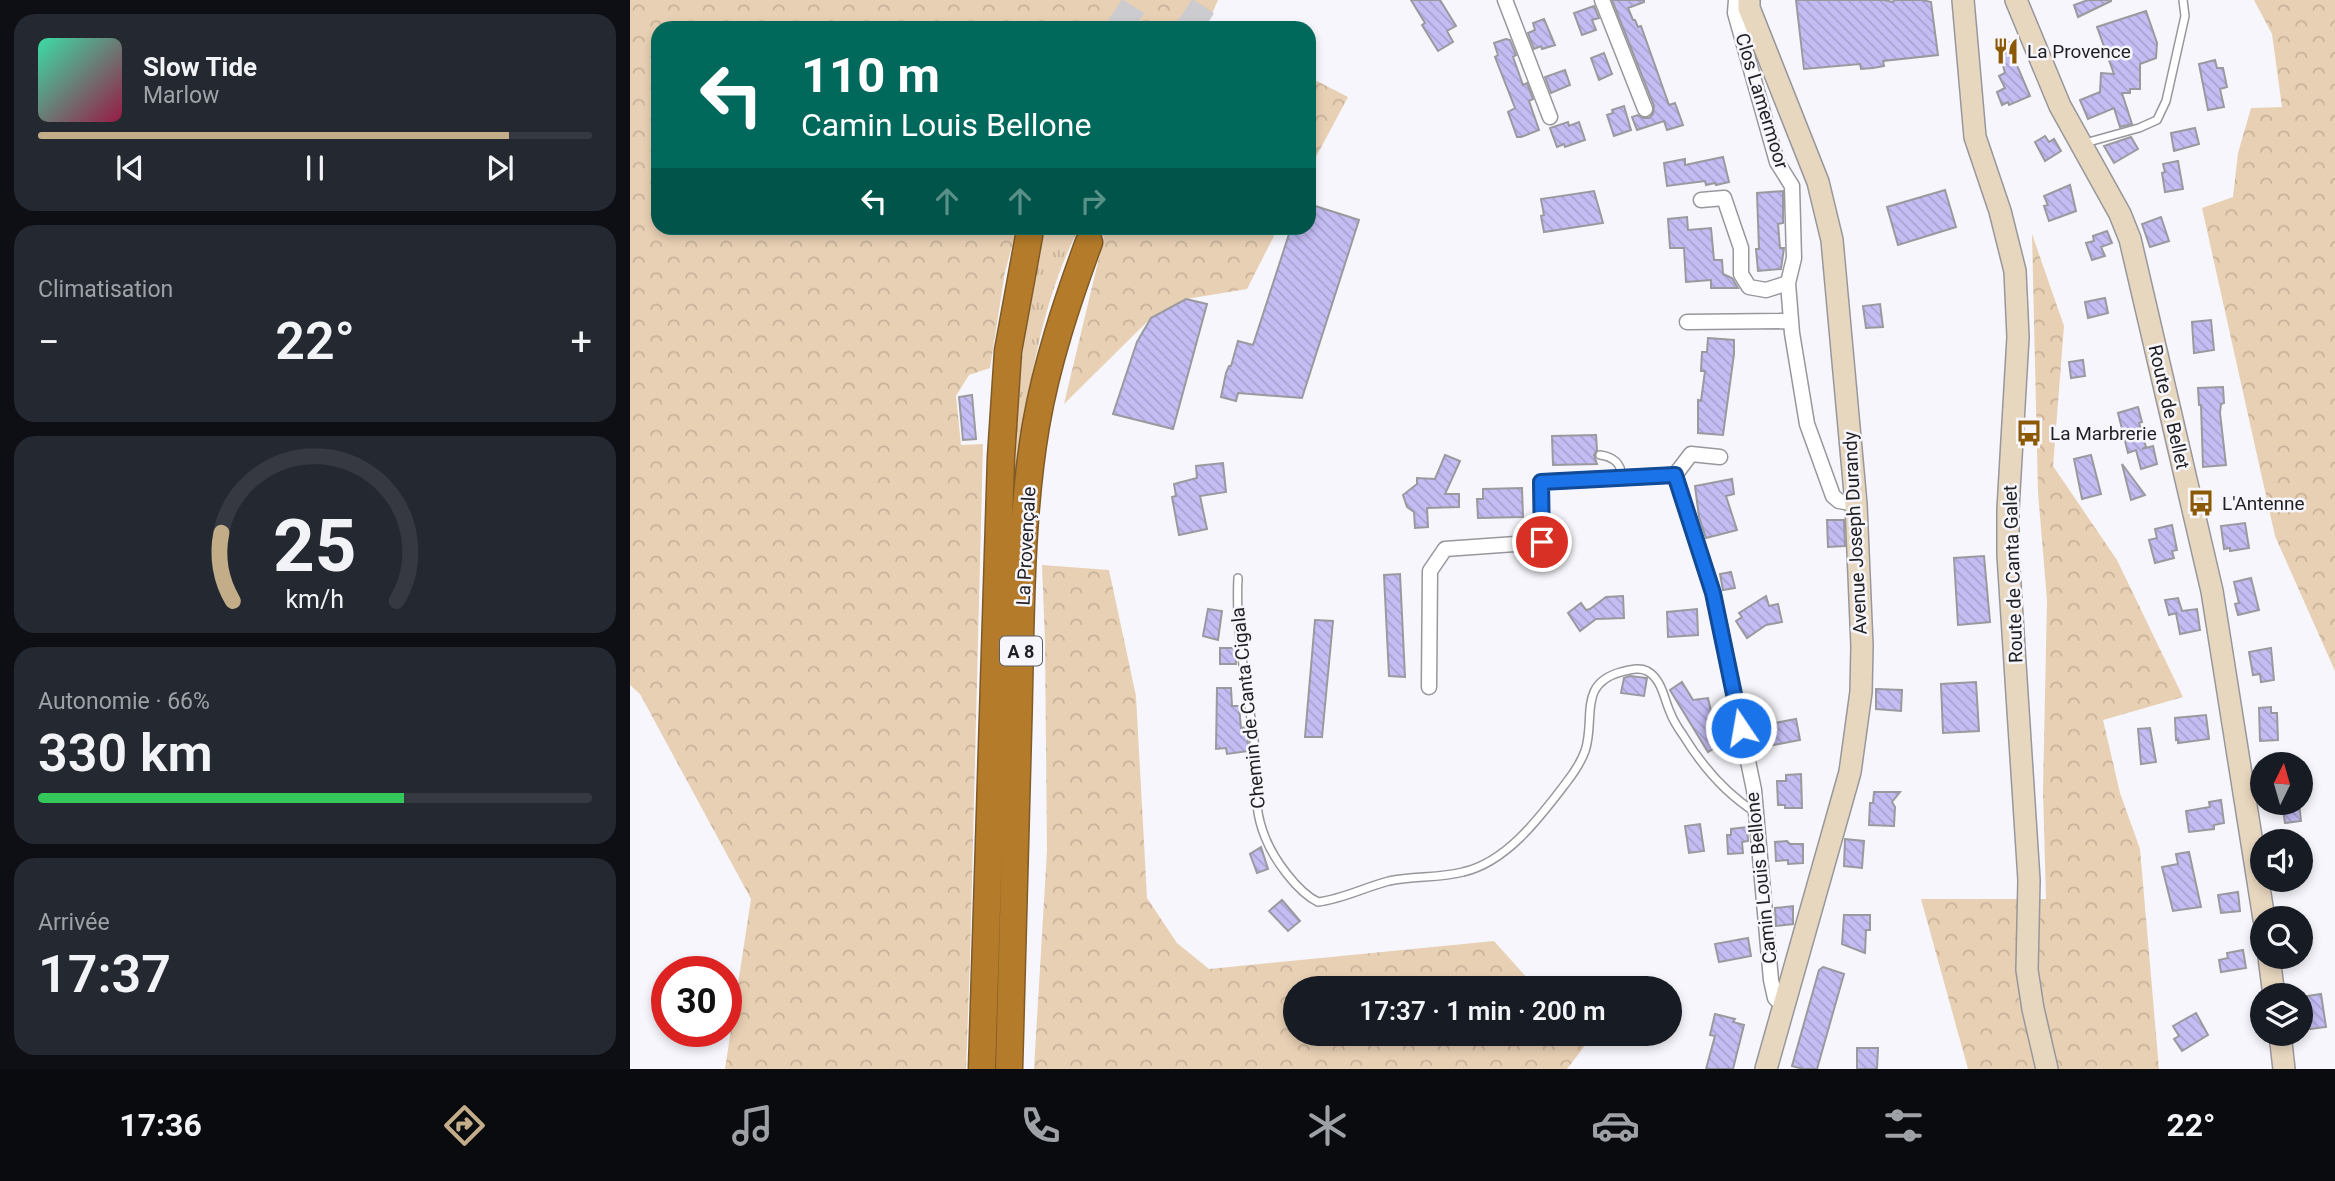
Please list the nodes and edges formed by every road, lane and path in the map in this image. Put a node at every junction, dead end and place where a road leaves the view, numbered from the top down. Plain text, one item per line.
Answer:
1 (1505, 0) edge
2 (1602, 0) edge
3 (1736, 0) edge
4 (1749, 0) edge
5 (1963, 0) edge
6 (2016, 0) edge
7 (2183, 0) edge
8 (1645, 109) dead end
9 (1550, 117) dead end
10 (2081, 144) junction
11 (1701, 200) dead end
12 (1030, 236) dead end
13 (1089, 242) dead end
14 (1788, 283) junction
15 (1687, 321) dead end
16 (1791, 321) junction
17 (1600, 455) dead end
18 (1720, 457) dead end
19 (1675, 475) junction
20 (1622, 477) junction
21 (1856, 504) junction
22 (1238, 578) dead end
23 (1429, 687) dead end
24 (1756, 813) junction
25 (2262, 906) edge
26 (1783, 1006) junction
27 (2281, 1046) edge
28 (982, 1069) edge
29 (1009, 1069) edge
30 (1766, 1069) edge
31 (2047, 1069) edge
32 (2284, 1069) edge

1 - 9 street
2 - 8 street
3 - 14 street, Clos Lamermoor
4 - 21 street, Avenue Joseph Durandy
5 - 31 street, Route de Canta Galet
6 - 10 street, Route de Bellet
7 - 10 lane
10 - 25 street, Route de Bellet
11 - 14 street
12 - 28 highway, La Provençale / A 8
13 - 29 highway, La Provençale / A 8
14 - 16 street, Clos Lamermoor
15 - 16 street
16 - 21 street, Clos Lamermoor
17 - 20 lane
18 - 19 street
19 - 20 street
19 - 24 street, Camin Louis Bellone
20 - 23 street
21 - 26 street, Avenue Joseph Durandy
22 - 24 lane, Chemin de Canta Cigala
24 - 26 street, Camin Louis Bellone
26 - 30 street, Avenue Joseph Durandy
27 - 32 street

